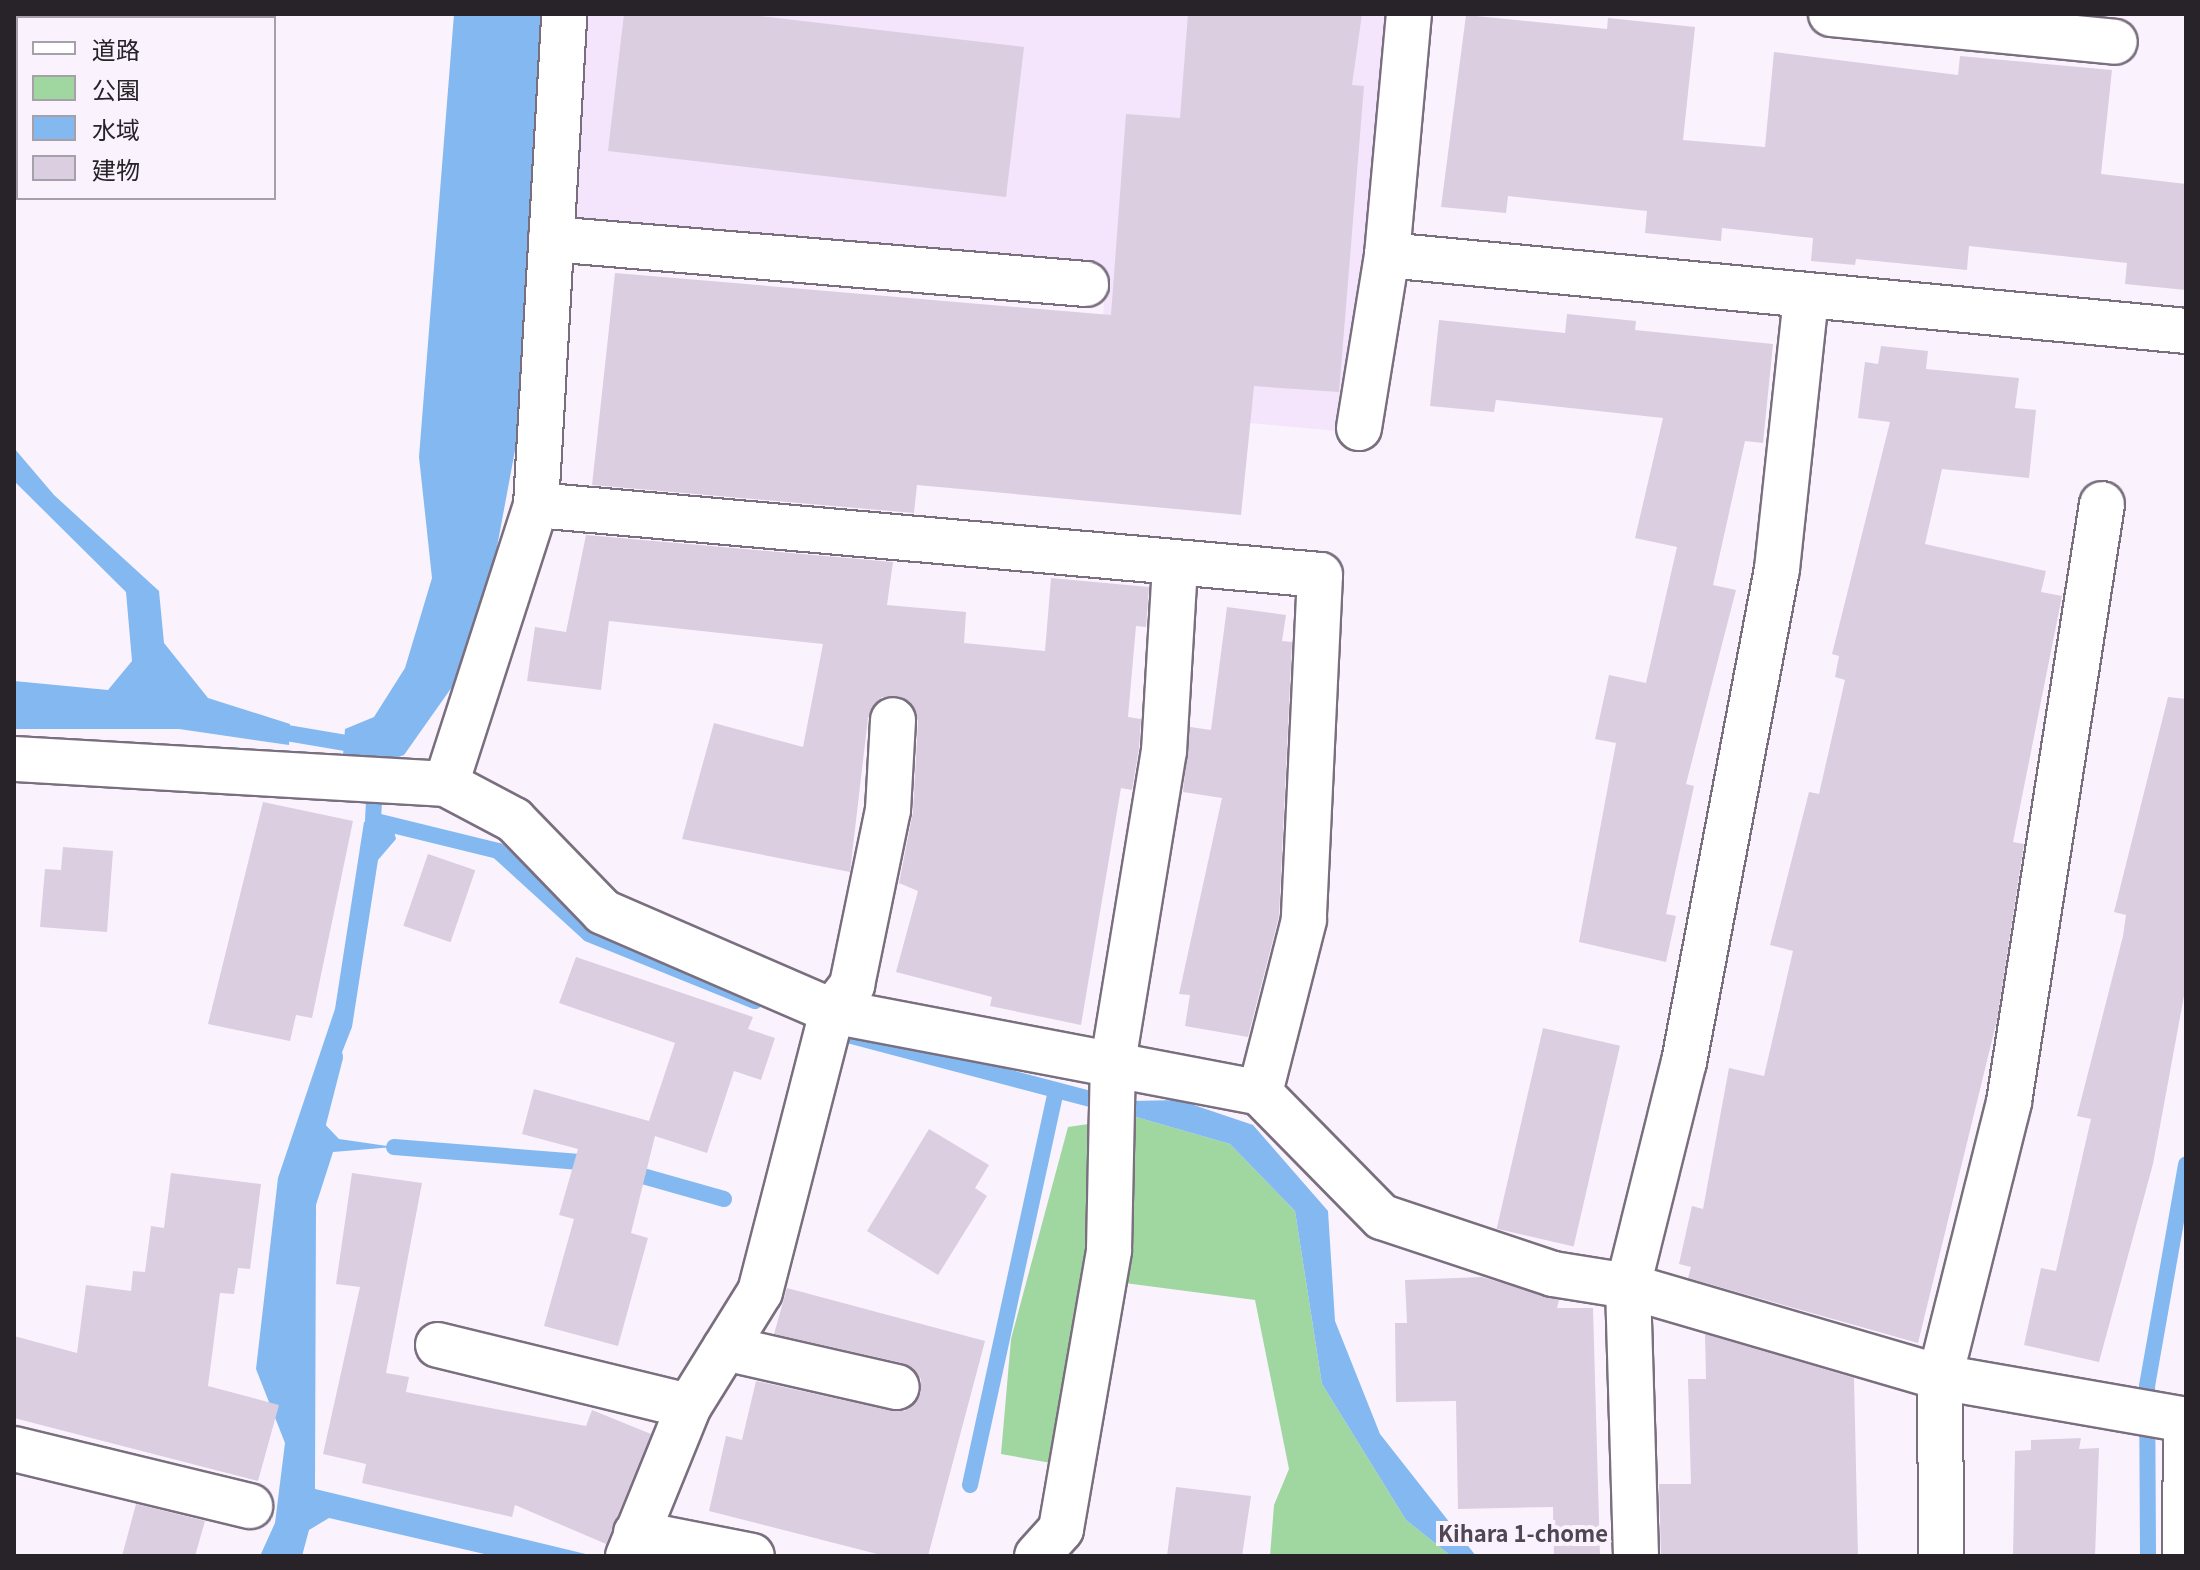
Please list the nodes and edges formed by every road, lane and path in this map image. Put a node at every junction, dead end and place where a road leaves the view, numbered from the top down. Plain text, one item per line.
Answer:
1 (564, 14) edge
2 (1409, 14) edge
3 (1831, 14) edge
4 (2115, 42) dead end
5 (551, 239) junction
6 (1387, 255) junction
7 (1086, 284) dead end
8 (1806, 298) junction
9 (2186, 331) edge
10 (1359, 428) dead end
11 (2102, 504) dead end
12 (536, 505) junction
13 (1175, 566) junction
14 (893, 720) dead end
15 (16, 771) edge
16 (446, 784) junction
17 (832, 1011) junction
18 (1113, 1062) junction
19 (1260, 1093) junction
20 (1628, 1286) junction
21 (438, 1345) dead end
22 (725, 1348) junction
23 (1940, 1377) junction
24 (897, 1387) dead end
25 (689, 1406) junction
26 (2186, 1422) edge
27 (14, 1449) edge
28 (250, 1506) dead end
29 (632, 1544) edge
30 (752, 1556) edge
31 (1037, 1556) edge
32 (1636, 1556) edge
33 (1941, 1556) edge
34 (2185, 1556) edge

1 - 5 street
2 - 6 street
3 - 4 street
5 - 7 street
5 - 12 street
6 - 8 street
6 - 10 street
8 - 9 street
8 - 20 street
11 - 23 street
12 - 13 street
12 - 16 street
13 - 18 street
13 - 19 street
14 - 17 street
15 - 16 street
16 - 17 street
17 - 18 street
17 - 22 street
18 - 19 street
18 - 31 street
19 - 20 street
20 - 23 street
20 - 32 street
21 - 25 street
22 - 24 street
22 - 25 street
23 - 26 street
23 - 33 street
25 - 29 street
26 - 34 street
27 - 28 street
29 - 30 street

